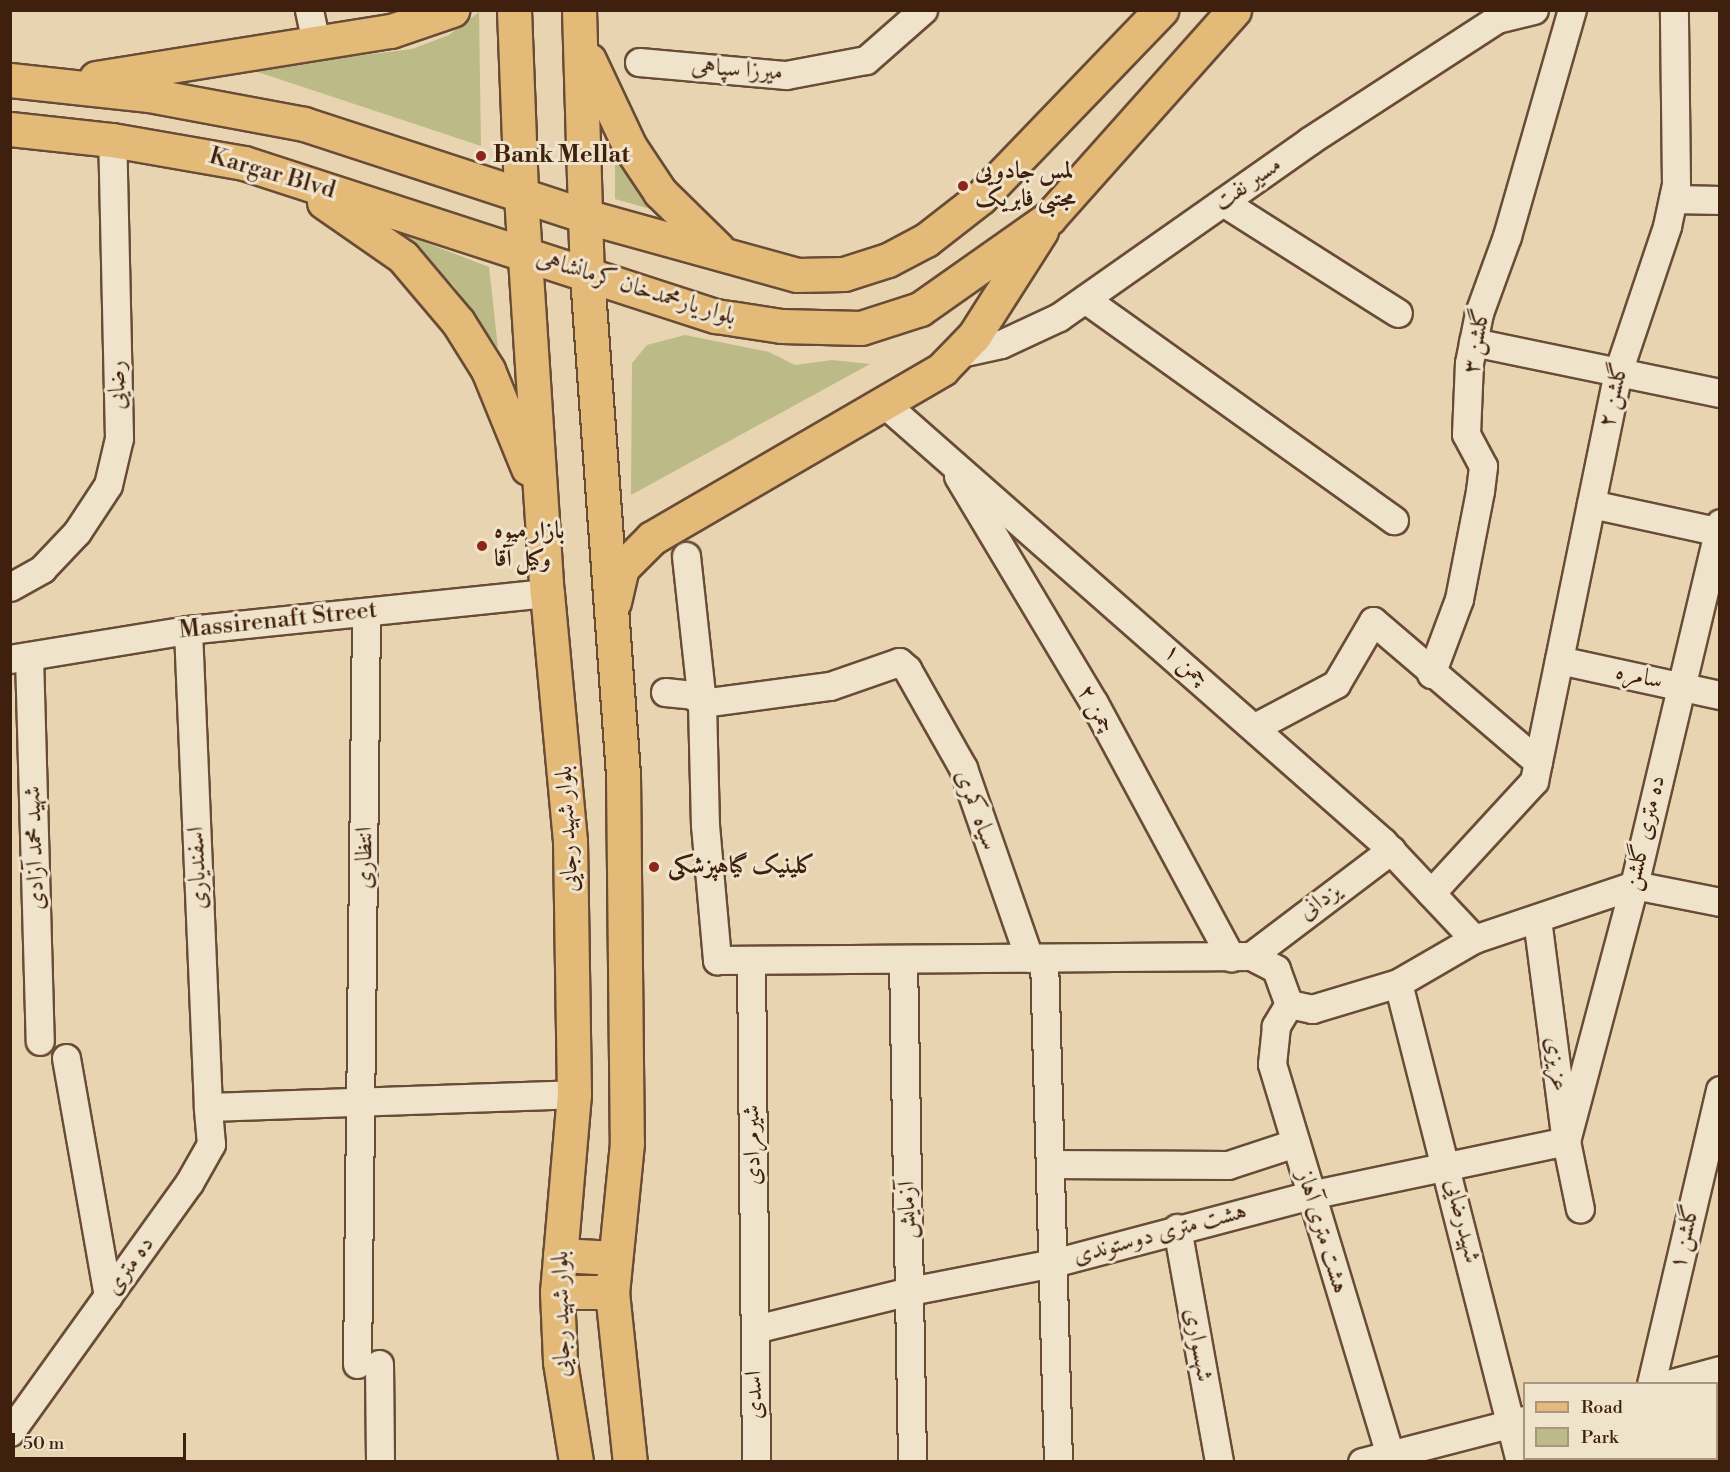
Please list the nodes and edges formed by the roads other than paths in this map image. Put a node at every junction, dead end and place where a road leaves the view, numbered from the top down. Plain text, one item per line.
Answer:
1 (309, 10) edge
2 (452, 10) edge
3 (514, 10) edge
4 (579, 10) edge
5 (923, 10) edge
6 (1161, 10) edge
7 (1234, 10) edge
8 (1534, 10) edge
9 (1572, 10) edge
10 (1674, 10) edge
11 (316, 43) junction
12 (582, 44) junction
13 (639, 62) dead end
14 (10, 80) edge
15 (64, 83) junction
16 (304, 124) junction
17 (10, 129) edge
18 (112, 140) junction
19 (244, 163) junction
20 (292, 178) junction
21 (521, 196) junction
22 (1673, 199) junction
23 (1719, 200) edge
24 (1223, 202) junction
25 (588, 217) junction
26 (1049, 218) junction
27 (526, 254) junction
28 (725, 255) junction
29 (587, 276) junction
30 (1085, 299) junction
31 (1398, 313) dead end
32 (1473, 342) junction
33 (960, 353) junction
34 (1618, 372) junction
35 (1719, 393) edge
36 (886, 405) junction
37 (953, 465) junction
38 (1591, 504) junction
39 (542, 512) junction
40 (1394, 520) dead end
41 (1719, 529) edge
42 (686, 556) dead end
43 (10, 587) edge
44 (547, 593) junction
45 (366, 612) junction
46 (188, 630) junction
47 (610, 637) junction
48 (20, 657) edge
49 (1559, 660) junction
50 (1431, 674) junction
51 (1679, 686) junction
52 (665, 692) dead end
53 (1719, 695) edge
54 (702, 703) junction
55 (1256, 727) junction
56 (1536, 771) junction
57 (1391, 850) junction
58 (1634, 885) junction
59 (1431, 893) junction
60 (1719, 902) edge
61 (1537, 918) junction
62 (1474, 939) junction
63 (1241, 957) junction
64 (1037, 958) junction
65 (903, 959) junction
66 (751, 960) junction
67 (1398, 983) junction
68 (1289, 1004) junction
69 (40, 1041) dead end
70 (66, 1058) dead end
71 (1719, 1090) edge
72 (574, 1094) junction
73 (363, 1105) junction
74 (218, 1107) junction
75 (1566, 1141) junction
76 (1295, 1143) junction
77 (1050, 1164) junction
78 (1447, 1164) junction
79 (1310, 1196) junction
80 (1580, 1209) dead end
81 (1177, 1228) junction
82 (560, 1255) junction
83 (615, 1258) junction
84 (1053, 1263) junction
85 (910, 1291) junction
86 (557, 1292) junction
87 (612, 1292) junction
88 (108, 1296) junction
89 (755, 1329) junction
90 (1719, 1370) edge
91 (1651, 1382) edge
92 (1672, 1382) edge
93 (1518, 1422) edge
94 (10, 1432) edge
95 (1391, 1458) edge
96 (380, 1461) edge
97 (576, 1461) edge
98 (630, 1461) edge
99 (756, 1461) edge
100 (912, 1461) edge
101 (1058, 1461) edge
102 (1219, 1461) edge
103 (1362, 1461) edge
104 (1520, 1461) edge

1 - 11 street
2 - 11 main road
3 - 21 main road, بلوار شهید رجایی
4 - 12 main road, بلوار شهید رجایی
5 - 13 street, میرزا سپاهی
6 - 28 main road
7 - 26 main road, بلوار یارمحمدخان کرمانشاهی
8 - 24 street, مسیر نفت
9 - 32 street, گلشن ۳
10 - 22 street, گلشن ۲
11 - 15 main road
12 - 25 main road, بلوار شهید رجایی
12 - 28 main road
14 - 15 main road, Kargar Blvd
15 - 16 main road, Kargar Blvd
16 - 20 main road
16 - 21 main road, Kargar Blvd
17 - 18 main road, Kargar Blvd
18 - 19 main road, Kargar Blvd
18 - 43 street, رضایی
19 - 20 main road, Kargar Blvd
19 - 39 main road
20 - 27 main road, Kargar Blvd
21 - 25 main road
21 - 27 main road, بلوار شهید رجایی
22 - 23 street
22 - 34 street, گلشن ۲
24 - 30 street, مسیر نفت
24 - 31 street
25 - 28 main road
25 - 29 main road, بلوار شهید رجایی
26 - 29 main road, بلوار یارمحمدخان کرمانشاهی
26 - 33 main road
27 - 29 main road, بلوار یارمحمدخان کرمانشاهی
27 - 39 main road, بلوار شهید رجایی
29 - 47 main road, بلوار شهید رجایی
30 - 33 street, مسیر نفت
30 - 40 street
32 - 34 street
32 - 50 street, گلشن ۳
33 - 36 main road
34 - 35 street
34 - 38 street, گلشن ۲
36 - 37 street, چمن ۱
36 - 47 main road
37 - 55 street, چمن ۱
37 - 63 street, چمن ۲
38 - 41 street
38 - 49 street, گلشن ۲
39 - 44 main road, بلوار شهید رجایی
41 - 51 street, ده متری گلشن
42 - 54 street
44 - 45 street, Massirenaft Street
44 - 72 main road, بلوار شهید رجایی
45 - 46 street, Massirenaft Street
45 - 73 street, انتظاری
46 - 48 street, Massirenaft Street
46 - 74 street, اسفندیاری
47 - 83 main road, بلوار شهید رجایی
48 - 69 street, شهید محمد آزادی
49 - 51 street, سامره
49 - 56 street, گلشن ۲
50 - 55 street
50 - 56 street
51 - 53 street, سامره
51 - 58 street, ده متری گلشن
52 - 54 street
54 - 64 street, سیاه کمری
54 - 66 street
55 - 57 street, چمن ۱
56 - 59 street
57 - 59 street, چمن ۱
57 - 63 street, یزدانی
58 - 60 street
58 - 61 street
58 - 75 street, ده متری گلشن
59 - 62 street, چمن ۱
61 - 62 street
61 - 75 street, عزیزی
62 - 67 street
63 - 64 street
63 - 68 street
64 - 65 street
64 - 77 street, سیاه کمری
65 - 66 street
65 - 85 street, آزمایش
66 - 89 street, شیرمرادی
67 - 68 street
67 - 78 street, شهیدرضایی
68 - 76 street, هشت متری آهاز
70 - 88 street
71 - 91 street, گلشن ۱
72 - 73 street
72 - 82 main road, بلوار شهید رجایی
73 - 74 street
73 - 96 street, انتظاری
74 - 88 street, ده متری
75 - 78 street, هشت متری دوستوندی
75 - 80 street, عزیزی
76 - 77 street
76 - 79 street, هشت متری آهاز
77 - 84 street, سیاه کمری
78 - 79 street, هشت متری دوستوندی
78 - 93 street, شهیدرضایی
79 - 81 street, هشت متری دوستوندی
79 - 95 street, هشت متری آهاز
81 - 84 street, هشت متری دوستوندی
81 - 102 street, شهسواری
82 - 83 main road
82 - 86 main road, بلوار شهید رجایی
83 - 87 main road, بلوار شهید رجایی
84 - 85 street, هشت متری دوستوندی
84 - 101 street, سیاه کمری
85 - 89 street, هشت متری دوستوندی
85 - 100 street, آزمایش
86 - 87 main road
86 - 97 main road, بلوار شهید رجایی
87 - 98 main road, بلوار شهید رجایی
88 - 94 street, ده متری
89 - 99 street, اسدی
90 - 92 street
93 - 95 street
93 - 104 street, شهیدرضایی
95 - 103 street

